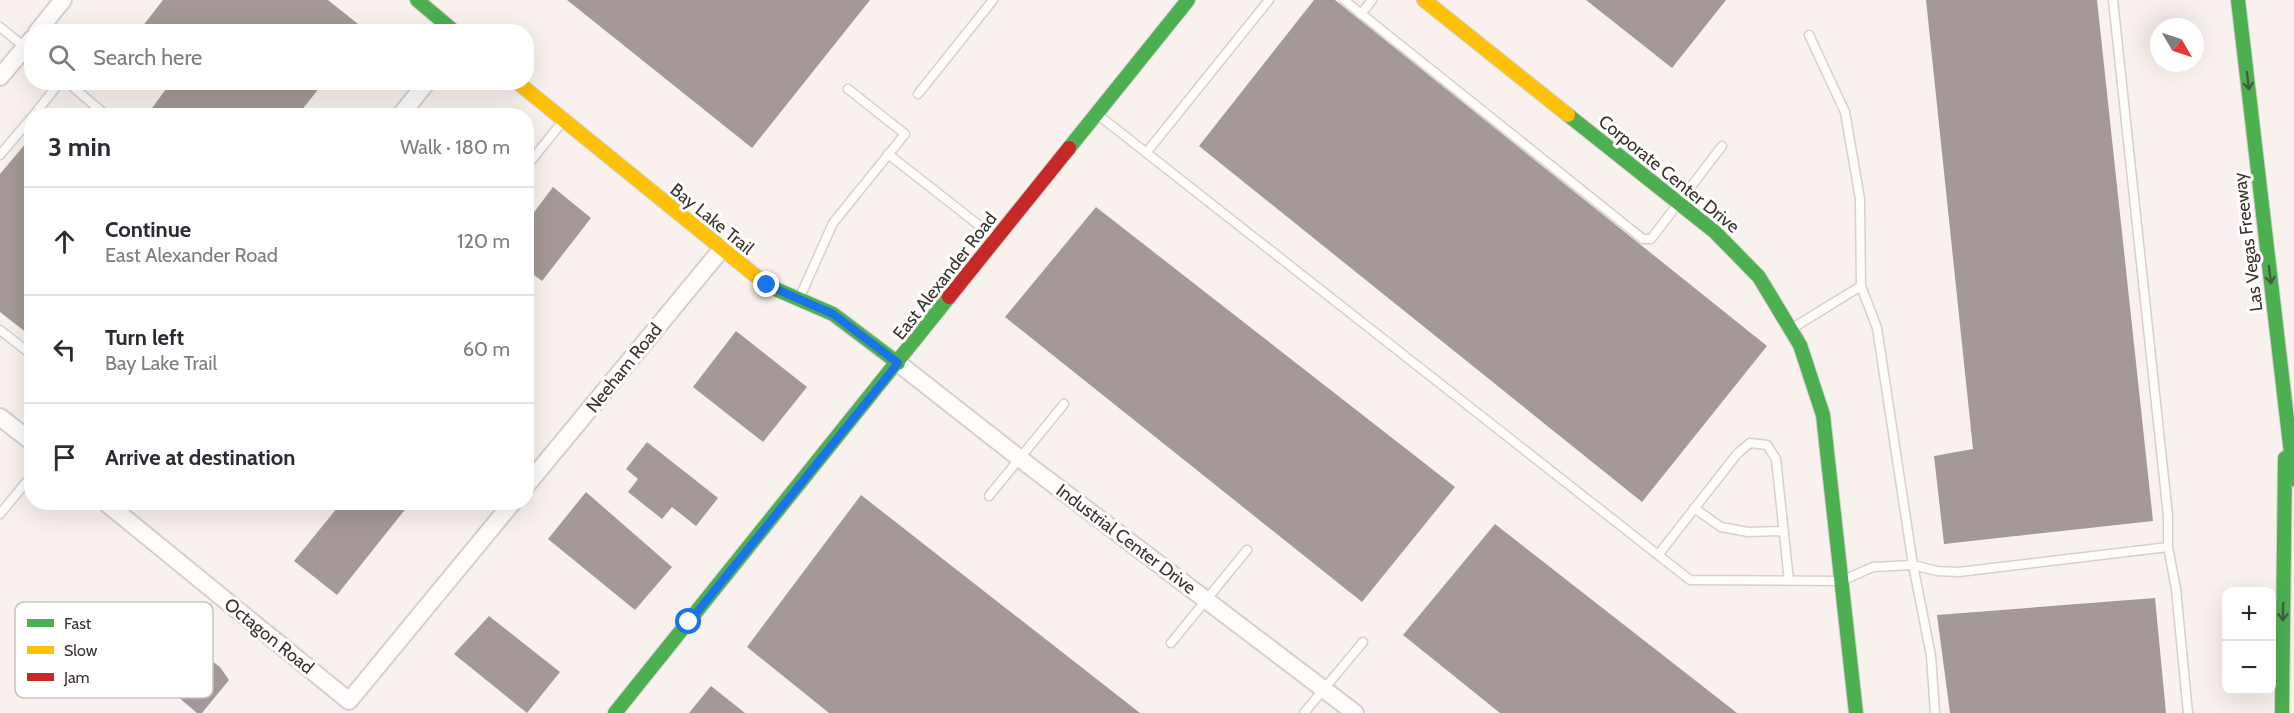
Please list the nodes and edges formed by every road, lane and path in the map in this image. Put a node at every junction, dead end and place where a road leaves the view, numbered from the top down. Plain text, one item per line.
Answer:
1 (63, 0) edge
2 (417, 0) edge
3 (993, 0) edge
4 (1188, 0) edge
5 (1269, 0) edge
6 (1344, 0) edge
7 (1372, 0) edge
8 (1424, 0) edge
9 (2113, 0) edge
10 (2238, 0) edge
11 (1361, 14) junction
12 (44, 24) edge
13 (446, 24) edge
14 (0, 27) edge
15 (1809, 35) dead end
16 (24, 44) edge
17 (24, 52) edge
18 (0, 77) edge
19 (848, 89) dead end
20 (53, 90) edge
21 (76, 90) edge
22 (421, 90) edge
23 (527, 90) edge
24 (918, 94) dead end
25 (39, 108) edge
26 (98, 108) edge
27 (406, 108) edge
28 (1097, 114) junction
29 (564, 121) junction
30 (24, 126) edge
31 (1722, 146) dead end
32 (1146, 153) junction
33 (888, 154) junction
34 (0, 155) edge
35 (534, 157) edge
36 (1677, 202) junction
37 (996, 239) junction
38 (720, 250) junction
39 (1861, 286) junction
40 (798, 299) junction
41 (1791, 329) junction
42 (0, 330) edge
43 (24, 349) edge
44 (898, 363) junction
45 (1064, 404) dead end
46 (2286, 407) junction
47 (0, 417) edge
48 (24, 436) edge
49 (1019, 458) junction
50 (534, 476) edge
51 (2294, 479) edge
52 (24, 485) edge
53 (989, 496) dead end
54 (1694, 508) junction
55 (115, 510) edge
56 (506, 510) edge
57 (0, 514) edge
58 (1784, 531) junction
59 (2168, 547) junction
60 (1247, 550) dead end
61 (1658, 555) junction
62 (1913, 565) junction
63 (1789, 581) junction
64 (1841, 581) junction
65 (1206, 600) junction
66 (1363, 642) dead end
67 (1171, 643) dead end
68 (1323, 688) junction
69 (615, 713) edge
70 (1304, 713) edge
71 (1355, 713) edge
72 (1856, 713) edge
73 (1935, 713) edge
74 (2188, 713) edge
75 (2282, 713) edge

1 - 12 street
2 - 13 main road
3 - 24 lane
4 - 28 main road, East Alexander Road
5 - 32 lane
6 - 11 lane
7 - 11 lane
8 - 36 main road, Corporate Center Drive
9 - 59 lane
10 -> 46 main road, Las Vegas Freeway
11 - 36 lane
14 - 16 lane
15 - 39 lane
17 - 18 street
19 - 33 lane
20 - 25 lane
21 - 26 lane
22 - 27 street
23 - 29 main road, Bay Lake Trail
28 - 32 lane
28 - 37 main road, East Alexander Road
29 - 35 lane
29 - 38 main road, Bay Lake Trail
30 - 34 lane
31 - 36 lane
32 - 61 lane
33 - 37 lane
33 - 40 lane
36 - 41 main road, Corporate Center Drive
37 - 44 main road, East Alexander Road
38 - 40 main road, Bay Lake Trail
38 - 50 street, Neeham Road
39 - 41 lane
39 - 62 lane
40 - 44 main road, Bay Lake Trail
41 - 64 main road, Corporate Center Drive
42 - 43 lane
44 - 49 street, Industrial Center Drive
44 - 69 main road, East Alexander Road
45 - 49 lane
46 - 51 main road, Las Vegas Freeway
46 -> 75 main road
47 - 48 street
49 - 53 lane
49 - 65 street, Industrial Center Drive
52 - 57 lane
54 - 58 lane
54 - 58 lane
54 - 61 lane
55 - 56 street, Octagon Road
58 - 63 lane
59 - 62 lane
59 - 74 lane
60 - 65 lane
61 - 63 lane
62 - 64 lane
62 - 73 lane
63 - 64 lane
64 - 72 main road, Corporate Center Drive
65 - 67 lane
65 - 68 street, Industrial Center Drive
66 - 68 lane
68 - 70 lane
68 - 71 street, Industrial Center Drive

